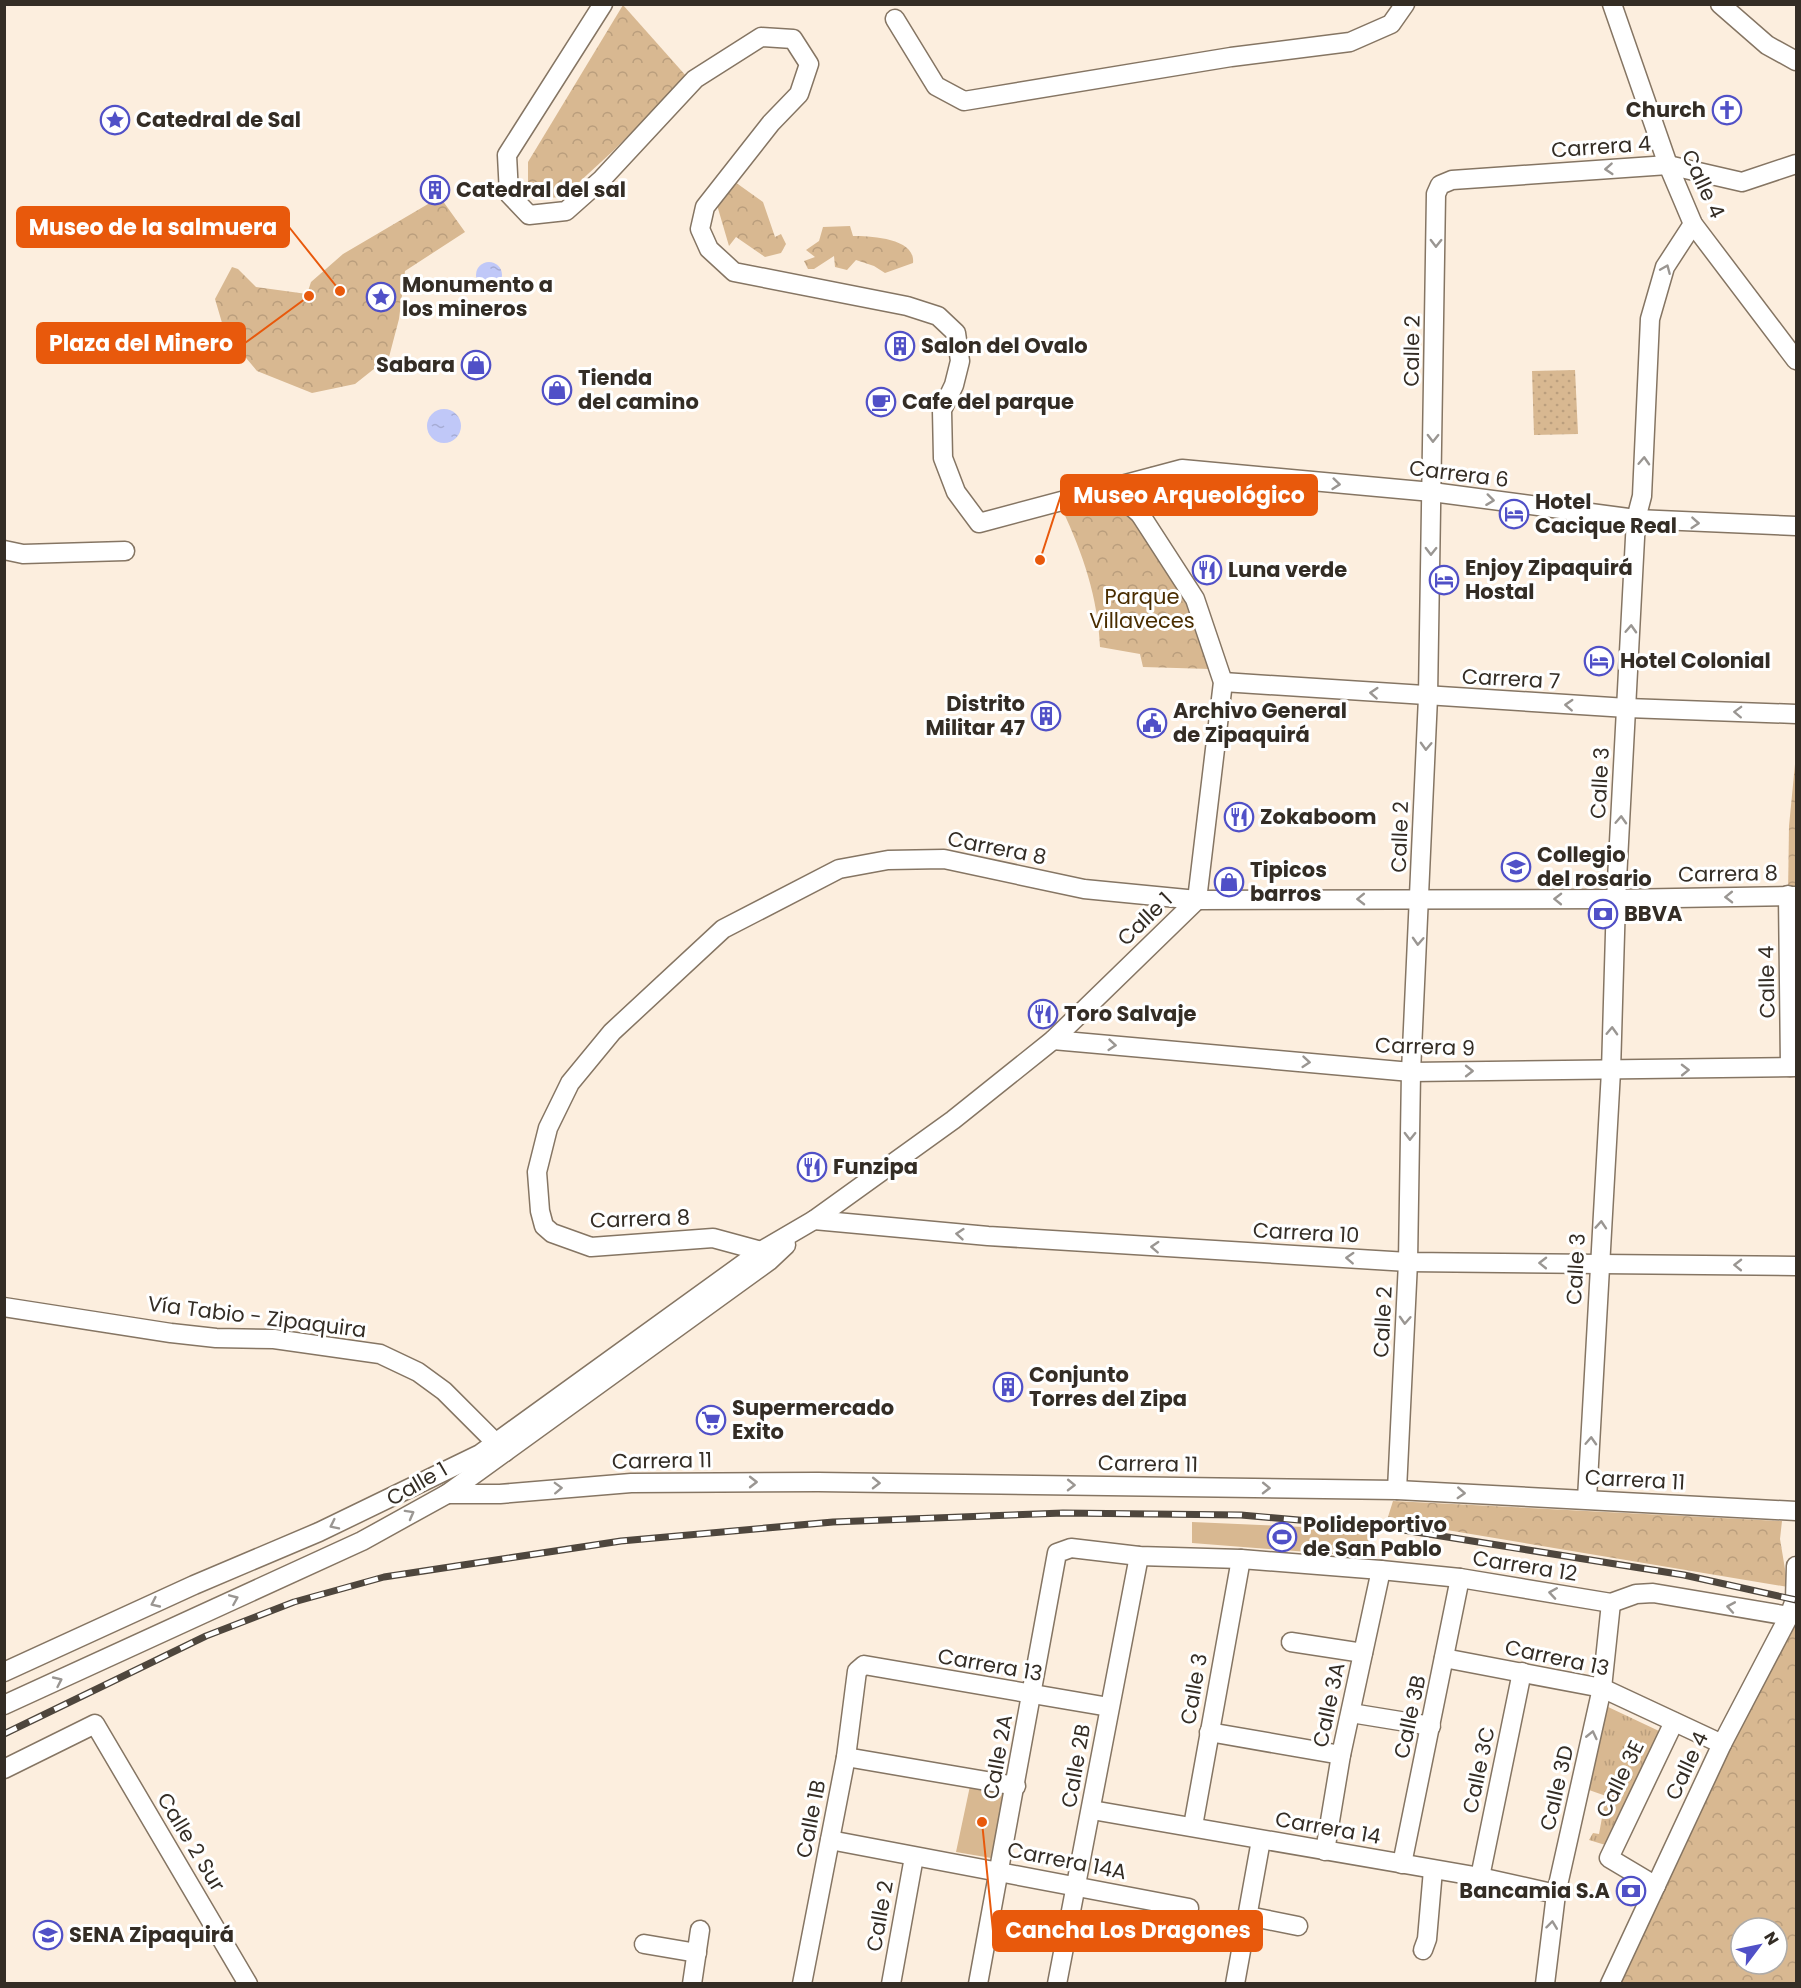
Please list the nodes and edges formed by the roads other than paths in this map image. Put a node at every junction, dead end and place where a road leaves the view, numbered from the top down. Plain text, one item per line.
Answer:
1 (603, 4) edge
2 (1405, 4) edge
3 (1612, 4) edge
4 (1720, 4) edge
5 (895, 19) dead end
6 (1797, 61) edge
7 (1797, 164) edge
8 (1668, 165) junction
9 (1440, 185) joint
10 (1693, 224) junction
11 (1797, 360) edge
12 (1153, 477) junction
13 (1110, 488) junction
14 (1432, 492) junction
15 (1140, 514) junction
16 (1636, 519) junction
17 (1797, 526) edge
18 (4, 550) edge
19 (125, 551) dead end
20 (1223, 682) junction
21 (1428, 697) junction
22 (1627, 708) junction
23 (1797, 714) edge
24 (1792, 896) edge
25 (1420, 898) junction
26 (1616, 899) junction
27 (1197, 900) junction
28 (1053, 1040) junction
29 (1793, 1067) edge
30 (1611, 1071) junction
31 (1411, 1072) junction
32 (810, 1223) junction
33 (761, 1251) junction
34 (1408, 1262) junction
35 (1598, 1264) junction
36 (1797, 1266) edge
37 (4, 1306) edge
38 (502, 1448) junction
39 (481, 1463) junction
40 (1397, 1490) junction
41 (447, 1494) junction
42 (500, 1494) junction
43 (1587, 1500) junction
44 (1797, 1511) edge
45 (1071, 1548) joint
46 (1138, 1556) junction
47 (1240, 1559) junction
48 (1797, 1566) edge
49 (1381, 1570) junction
50 (1460, 1578) junction
51 (1611, 1603) junction
52 (1789, 1616) junction
53 (1291, 1642) dead end
54 (1363, 1653) junction
55 (1444, 1658) junction
56 (864, 1665) joint
57 (4, 1672) edge
58 (1522, 1672) junction
59 (1602, 1688) junction
60 (1032, 1696) junction
61 (4, 1705) edge
62 (1109, 1707) junction
63 (1351, 1713) junction
64 (1674, 1722) junction
65 (1431, 1726) junction
66 (1209, 1732) junction
67 (1722, 1744) junction
68 (1341, 1755) junction
69 (846, 1756) junction
70 (4, 1769) edge
71 (1016, 1786) junction
72 (1092, 1810) junction
73 (1193, 1826) junction
74 (830, 1840) junction
75 (1261, 1840) junction
76 (1325, 1851) junction
77 (914, 1857) junction
78 (1402, 1864) junction
79 (1000, 1870) junction
80 (1433, 1870) junction
81 (1480, 1877) junction
82 (1077, 1886) junction
83 (1656, 1886) junction
84 (1556, 1893) junction
85 (1189, 1908) dead end
86 (1248, 1916) junction
87 (1298, 1926) dead end
88 (700, 1930) dead end
89 (644, 1944) dead end
90 (1423, 1950) dead end
91 (697, 1953) junction
92 (248, 1983) edge
93 (692, 1983) edge
94 (802, 1983) edge
95 (891, 1983) edge
96 (978, 1983) edge
97 (1058, 1983) edge
98 (1235, 1983) edge
99 (1545, 1983) edge
100 (1610, 1983) edge

1 - 13 street, Carrera 6
2 - 5 street
3 - 8 street, Calle 4
4 - 6 street
7 - 8 street, Carrera 4
8 -> 9 street, Carrera 4
8 - 10 street, Calle 4
9 -> 14 street, Calle 2
10 - 11 street, Calle 4
16 -> 10 street, Calle 3
12 - 13 street, Carrera 6
12 -> 14 street, Carrera 6
12 - 15 street
13 - 15 street, Calle 1
14 -> 16 street, Carrera 6
14 -> 21 street, Calle 2
15 - 20 street, Calle 1
16 -> 17 street, Carrera 6
22 -> 16 street, Calle 3
18 - 19 street
21 -> 20 street, Carrera 7
20 - 27 street, Calle 1
22 -> 21 street, Carrera 7
21 -> 25 street, Calle 2
23 -> 22 street, Carrera 7
26 -> 22 street, Calle 3
24 -> 26 street, Carrera 8
24 - 29 street, Calle 4
26 -> 25 street, Carrera 8
25 -> 27 street, Carrera 8
25 -> 31 street, Calle 2
30 -> 26 street, Calle 3
27 - 28 street, Calle 1
27 - 33 street, Carrera 8
28 -> 31 street, Carrera 9
28 - 32 street, Calle 1
30 -> 29 street, Carrera 9
31 -> 30 street, Carrera 9
35 -> 30 street, Calle 3
31 -> 34 street, Calle 2
32 - 33 street, Calle 1
34 -> 32 street, Carrera 10
32 - 38 street, Calle 1
33 - 38 street, Calle 1
35 -> 34 street, Carrera 10
34 -> 40 street, Calle 2
36 -> 35 street, Carrera 10
43 -> 35 street, Calle 3
37 - 38 street, Vía Tabio - Zipaquira
38 - 39 street, Calle 1
39 - 41 street, Calle 1
39 - 42 street
39 -> 57 street, Calle 1
42 -> 40 street, Carrera 11
40 -> 43 street, Carrera 11
41 - 42 street, Carrera 11
61 -> 41 street, Calle 1
43 - 44 street, Carrera 11
45 - 46 street, Carrera 12
45 - 60 street, Calle 2A
46 - 47 street, Carrera 12
46 - 62 street, Calle 2B
47 - 49 street, Carrera 12
47 - 66 street, Calle 3
48 - 52 street, Calle 4
49 - 50 street, Carrera 12
49 - 54 street, Calle 3A
51 -> 50 street, Carrera 12
50 - 55 street, Calle 3B
52 -> 51 street, Carrera 12
51 - 59 street, Calle 3D
52 - 67 street, Calle 4
53 - 54 street
54 - 63 street, Calle 3A
55 - 58 street, Carrera 13
55 - 65 street, Calle 3B
56 - 60 street, Carrera 13
56 - 69 street, Calle 1B
58 - 59 street, Carrera 13
58 - 81 street, Calle 3C
59 - 64 street, Carrera 13
84 -> 59 street, Calle 3D
60 - 62 street, Carrera 13
60 - 71 street, Calle 2A
62 - 72 street, Calle 2B
63 - 65 street
63 - 68 street, Calle 3A
64 - 67 street, Carrera 13
64 - 83 street, Calle 3E
65 - 78 street, Calle 3B
66 - 68 street
66 - 73 street, Calle 3
67 - 83 street, Calle 4
68 - 76 street, Calle 3A
69 - 71 street
69 - 74 street, Calle 1B
70 - 92 street, Calle 2 Sur
71 - 79 street, Calle 2A
72 - 73 street, Carrera 14
72 - 82 street, Calle 2B
73 - 75 street, Carrera 14
74 - 77 street, Carrera 14A
74 - 94 street, Calle 1B
75 - 76 street, Carrera 14
75 - 86 street
76 - 78 street, Carrera 14
77 - 79 street, Carrera 14A
77 - 95 street, Calle 2
78 - 80 street, Carrera 14
79 - 82 street, Carrera 14A
79 - 96 street, Calle 2A
80 - 81 street, Carrera 14
80 - 90 street
81 - 84 street, Carrera 14
82 - 85 street, Carrera 14A
82 - 97 street, Calle 2B
83 - 100 street, Calle 4
99 -> 84 street, Calle 3D
86 - 87 street
86 - 98 street
88 - 91 street
89 - 91 street
91 - 93 street

